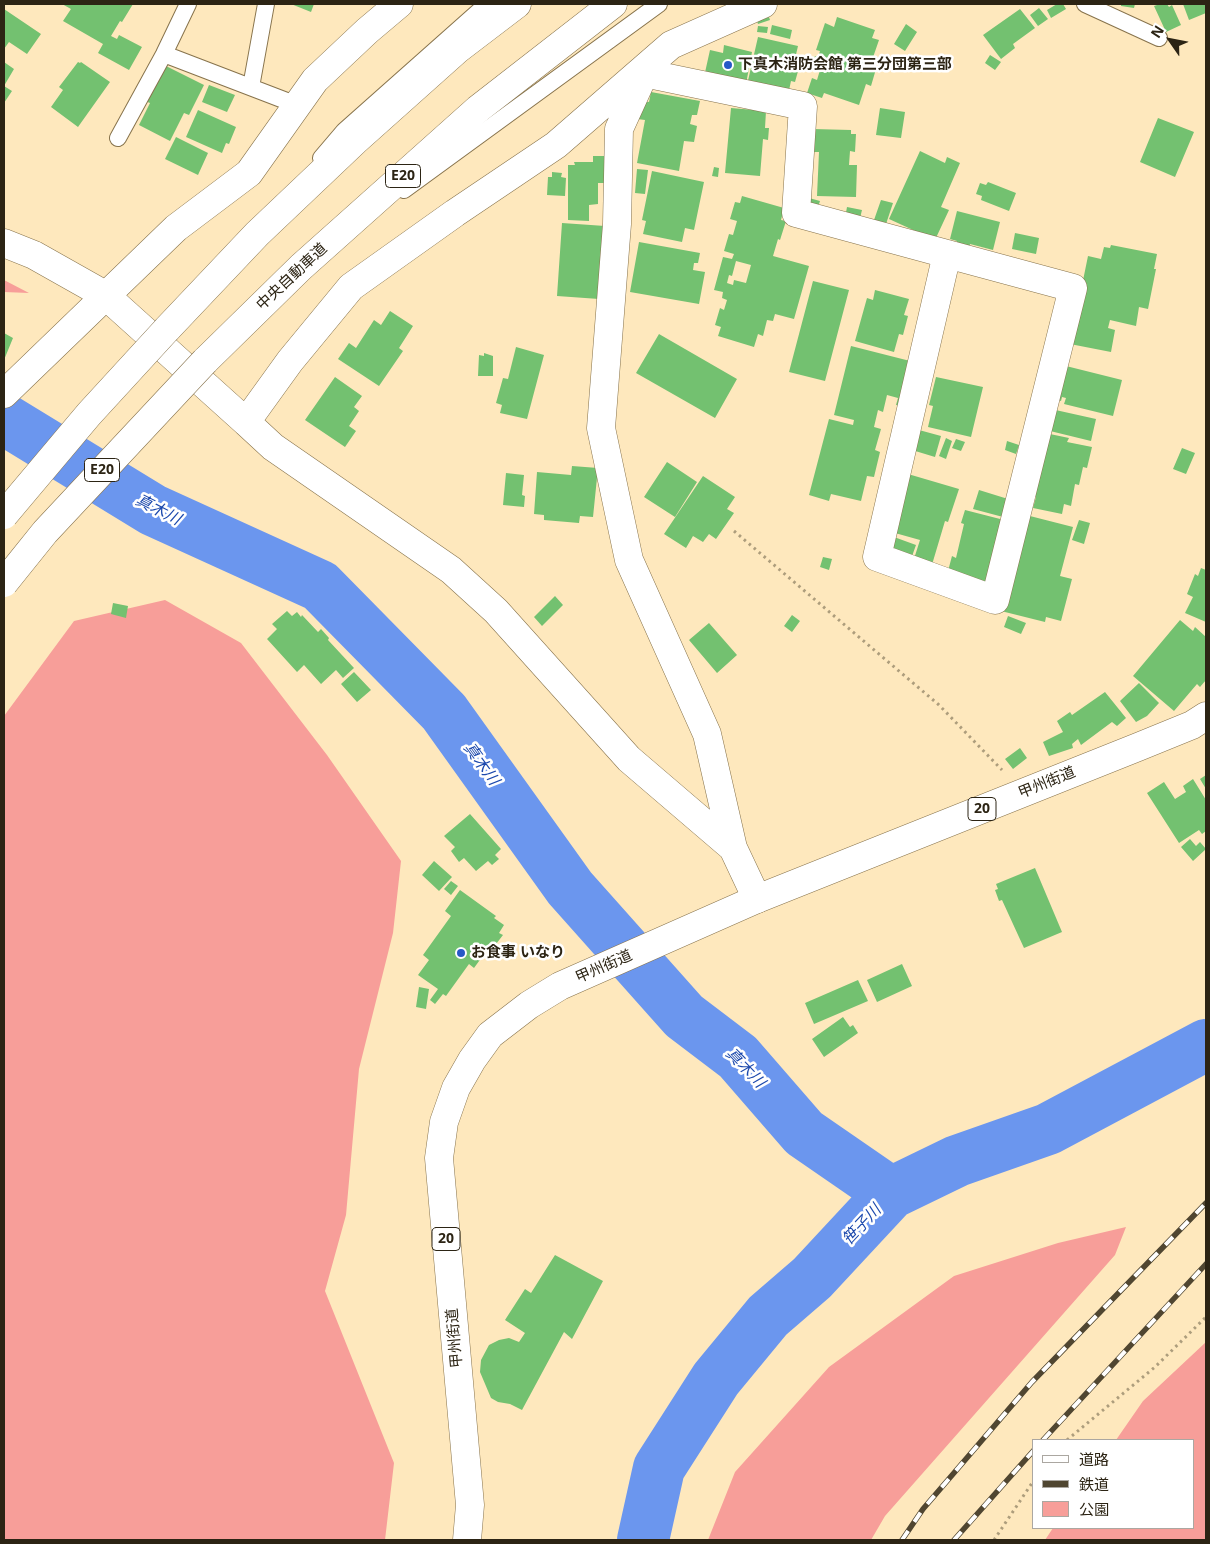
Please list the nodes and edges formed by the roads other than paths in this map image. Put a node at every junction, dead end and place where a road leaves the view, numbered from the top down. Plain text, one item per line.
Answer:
1 (188, 4) edge
2 (266, 4) edge
3 (398, 4) edge
4 (487, 4) edge
5 (517, 4) edge
6 (613, 4) edge
7 (658, 4) edge
8 (763, 4) edge
9 (1085, 4) edge
10 (1159, 38) dead end
11 (164, 54) junction
12 (647, 69) junction
13 (251, 87) junction
14 (297, 105) junction
15 (118, 138) dead end
16 (257, 234) junction
17 (4, 243) edge
18 (947, 254) junction
19 (301, 267) junction
20 (105, 295) junction
21 (4, 394) edge
22 (246, 422) junction
23 (4, 515) edge
24 (4, 584) edge
25 (1206, 716) edge
26 (734, 848) junction
27 (757, 899) junction
28 (467, 1540) edge

1 - 11 lane
2 - 13 lane
3 - 14 main road
4 - 16 lane
5 - 16 main road
6 - 19 main road, 中央自動車道 / E20
7 - 19 lane
8 - 12 main road
9 - 10 lane
11 - 13 lane
11 - 15 lane
12 - 18 main road
12 - 22 main road
12 - 26 main road
13 - 14 lane
14 - 20 main road
16 - 23 main road, bridge
17 - 20 main road
18 - 18 main road
19 - 24 main road, 中央自動車道 / E20, bridge
20 - 21 main road
20 - 22 main road
22 - 26 main road
25 - 27 main road, 甲州街道 / 20
26 - 27 main road
27 - 28 main road, 甲州街道 / 20

